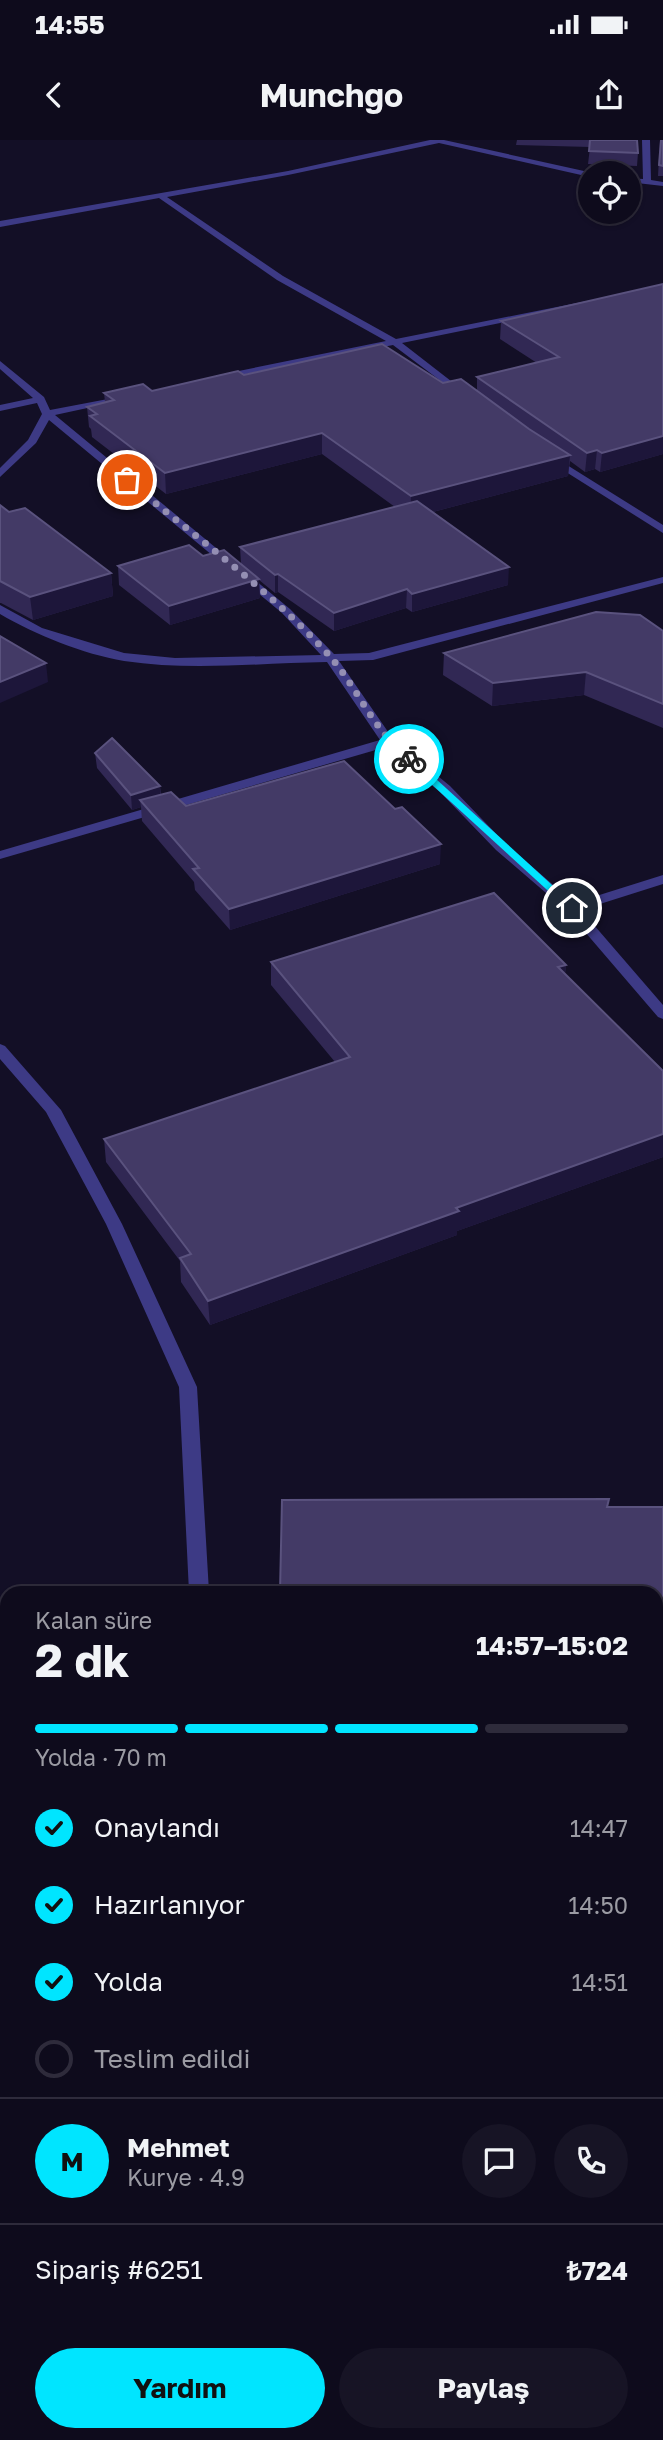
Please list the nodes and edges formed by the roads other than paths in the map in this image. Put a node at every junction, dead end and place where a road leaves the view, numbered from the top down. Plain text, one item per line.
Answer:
1 (497, 140) edge
2 (646, 140) edge
3 (437, 141) edge
4 (495, 155) junction
5 (578, 172) edge
6 (641, 182) edge
7 (647, 183) junction
8 (663, 184) edge
9 (162, 197) junction
10 (0, 224) edge
11 (596, 300) edge
12 (396, 342) junction
13 (0, 364) edge
14 (208, 380) edge
15 (141, 394) edge
16 (40, 399) junction
17 (477, 405) edge
18 (0, 408) edge
19 (47, 414) junction
20 (544, 453) edge
21 (0, 474) edge
22 (663, 530) edge
23 (663, 580) edge
24 (0, 609) edge
25 (330, 656) junction
26 (388, 743) junction
27 (0, 855) edge
28 (663, 879) edge
29 (572, 908) junction
30 (663, 1014) edge
31 (0, 1049) edge
32 (199, 1586) edge

1 - 4 street
2 - 7 street
3 - 4 street
3 - 9 street
4 - 5 street
6 - 7 street
7 - 8 street
9 - 10 street
9 - 12 street
11 - 12 street
12 - 14 street
12 - 17 street
13 - 16 street
15 - 19 street
16 - 18 street
16 - 19 street
19 - 21 street
19 - 25 street
20 - 22 street
23 - 25 street
24 - 25 street
25 - 26 street
26 - 27 street
26 - 29 street
28 - 29 street
29 - 30 street
31 - 32 street

